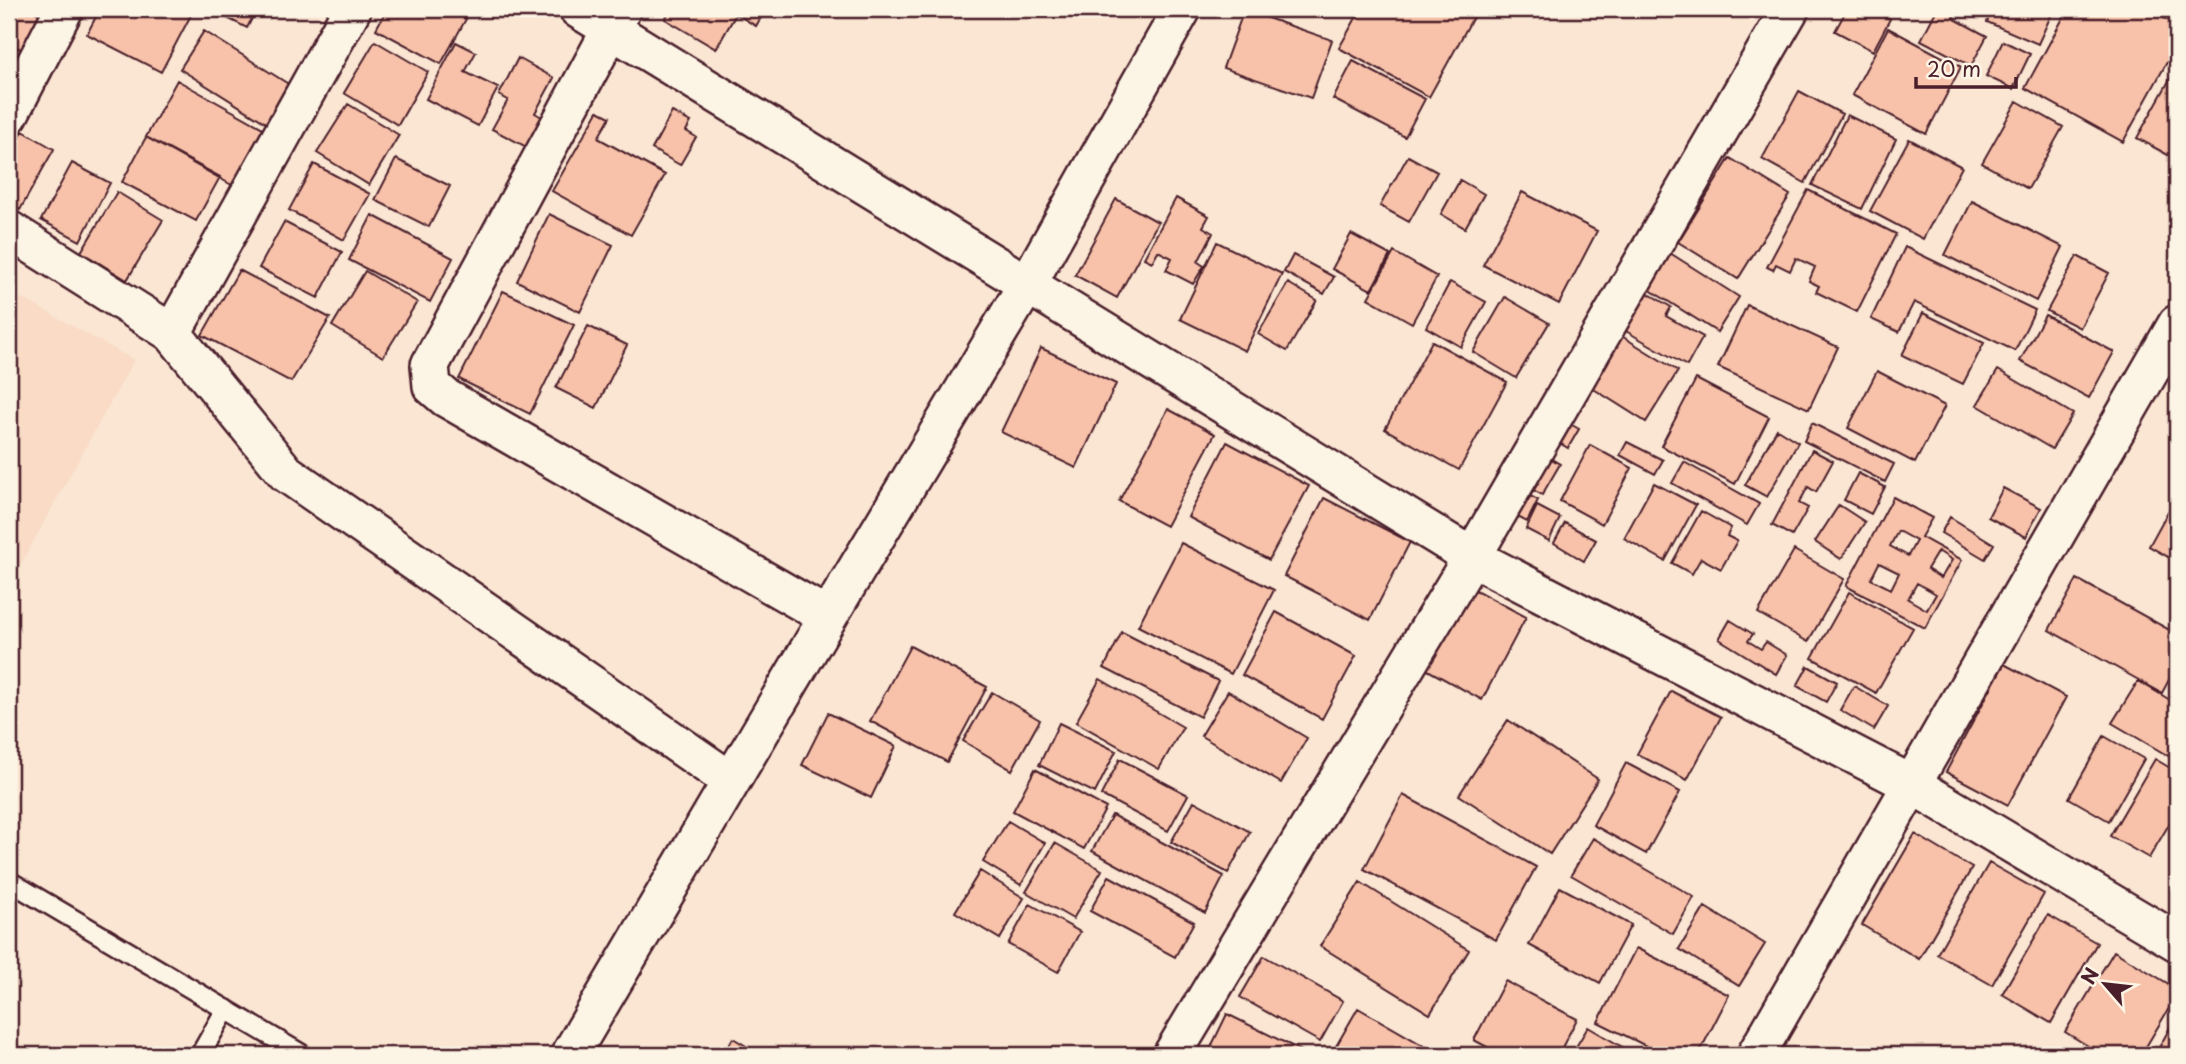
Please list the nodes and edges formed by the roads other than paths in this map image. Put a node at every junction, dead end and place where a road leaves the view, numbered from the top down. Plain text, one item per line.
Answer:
1 (64, 9) edge
2 (352, 9) edge
3 (578, 9) edge
4 (1182, 9) edge
5 (1790, 9) edge
6 (618, 18) edge
7 (9, 115) edge
8 (9, 230) edge
9 (1028, 283) junction
10 (2177, 324) edge
11 (172, 333) junction
12 (1472, 557) junction
13 (828, 617) junction
14 (731, 781) junction
15 (1911, 784) junction
16 (9, 881) edge
17 (2177, 942) edge
18 (226, 1009) junction
19 (200, 1055) edge
20 (303, 1055) edge
21 (570, 1055) edge
22 (1172, 1055) edge
23 (1756, 1055) edge

1 - 7 street
2 - 11 street
3 - 6 street
4 - 9 street
5 - 12 street
6 - 9 street
6 - 13 street
8 - 11 street
9 - 12 street
9 - 13 street
10 - 15 street
11 - 14 street
12 - 15 street
12 - 22 street
13 - 14 street
14 - 21 street
15 - 17 street
15 - 23 street
16 - 18 lane
18 - 19 lane
18 - 20 lane

